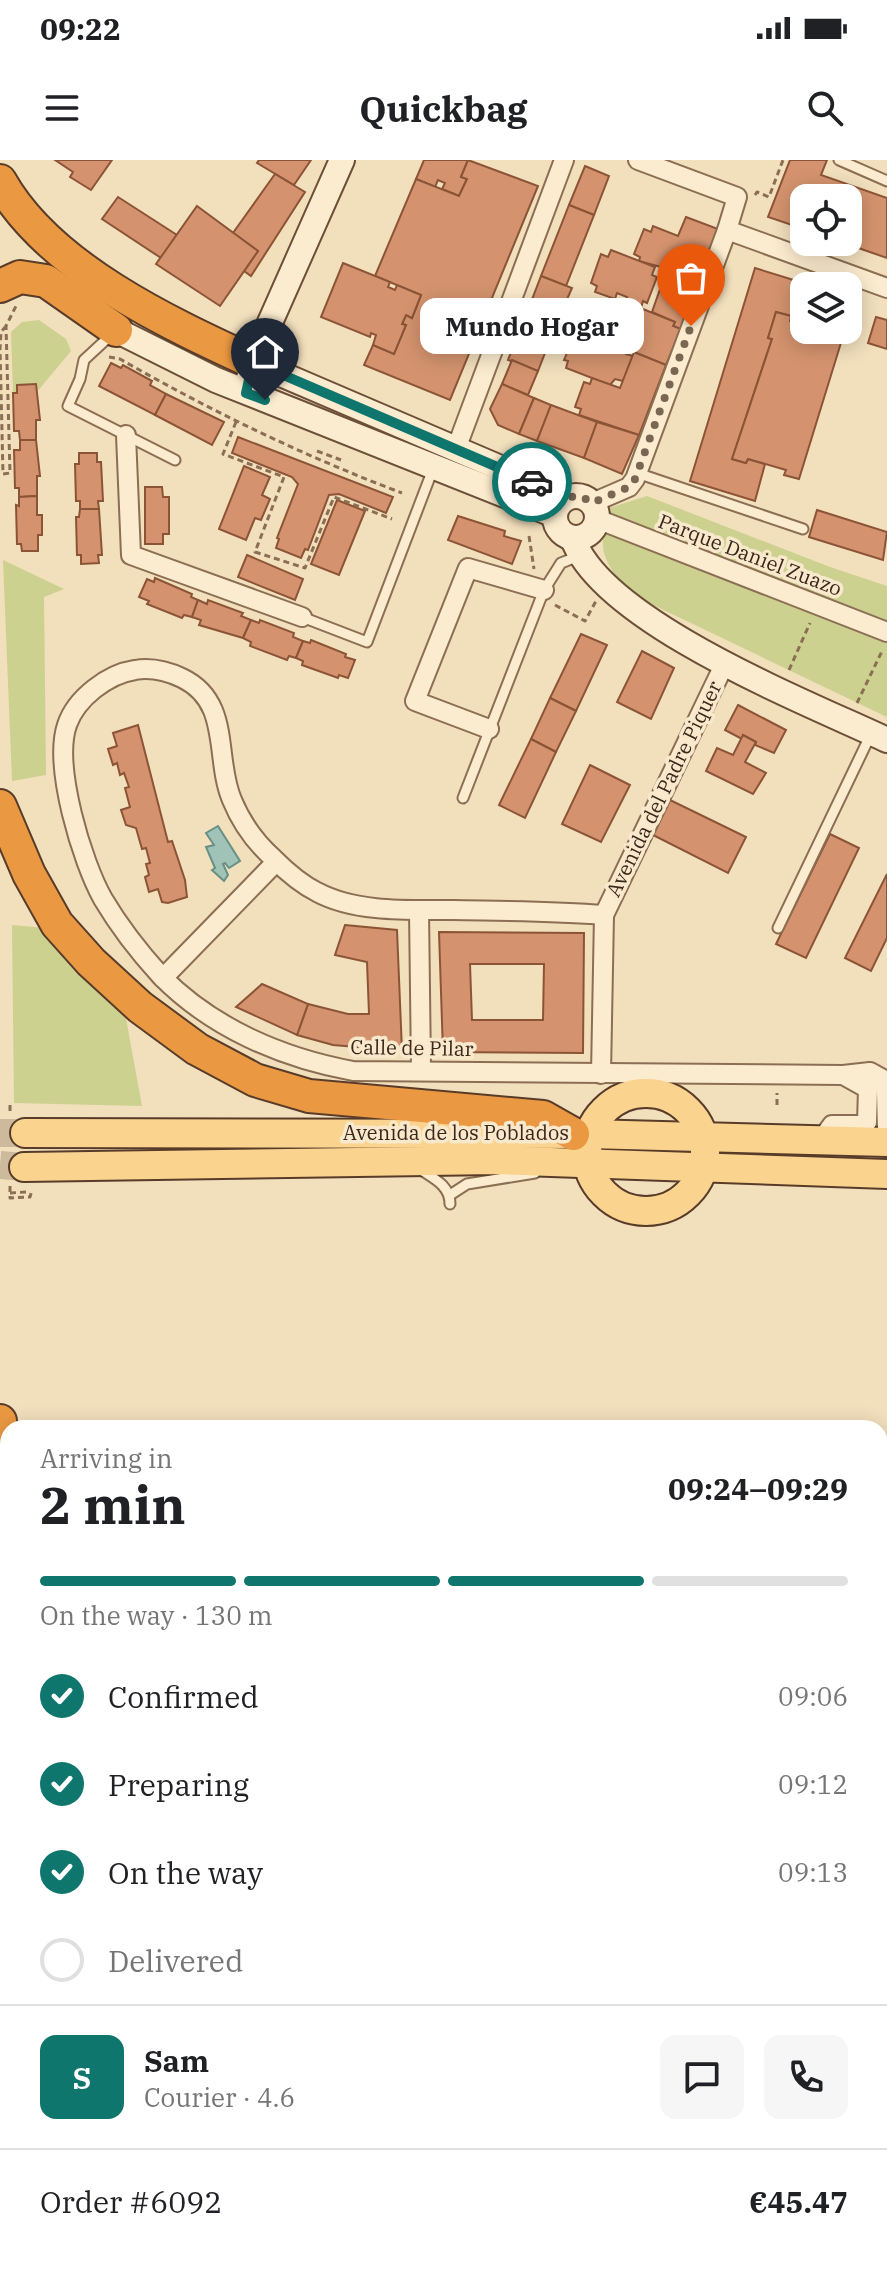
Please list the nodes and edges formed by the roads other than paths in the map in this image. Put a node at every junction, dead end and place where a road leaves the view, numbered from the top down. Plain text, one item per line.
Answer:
1 (342, 160) edge
2 (564, 160) edge
3 (638, 160) edge
4 (839, 160) edge
5 (0, 181) edge
6 (887, 181) edge
7 (727, 230) junction
8 (102, 280) junction
9 (887, 288) edge
10 (14, 293) edge
11 (82, 306) junction
12 (110, 343) junction
13 (250, 378) junction
14 (126, 435) junction
15 (456, 449) junction
16 (175, 460) dead end
17 (434, 466) junction
18 (637, 473) junction
19 (561, 506) junction
20 (594, 511) junction
21 (803, 529) dead end
22 (576, 547) junction
23 (542, 593) junction
24 (302, 617) joint
25 (887, 632) edge
26 (725, 663) junction
27 (489, 729) junction
28 (879, 736) edge
29 (463, 798) dead end
30 (0, 806) edge
31 (276, 862) junction
32 (419, 910) junction
33 (604, 915) junction
34 (778, 928) dead end
35 (163, 978) junction
36 (421, 1069) junction
37 (601, 1074) junction
38 (843, 1075) junction
39 (887, 1128) edge
40 (25, 1133) tunnel mouth
41 (704, 1137) junction
42 (821, 1140) junction
43 (887, 1142) edge
44 (580, 1148) junction
45 (887, 1152) edge
46 (405, 1159) junction
47 (703, 1166) junction
48 (24, 1167) tunnel mouth
49 (738, 1169) junction
50 (887, 1174) edge

1 - 13 street
2 - 15 street
3 - 7 street
4 - 6 lane
5 - 8 highway
7 - 9 street
7 - 18 street
8 - 11 highway
8 - 13 highway
10 - 11 highway
11 - 12 highway
12 - 13 street
12 - 14 lane
13 - 15 street
13 - 17 street
14 - 16 lane
14 - 24 street
15 - 19 street
17 - 19 street
17 - 24 lane
18 - 20 street
18 - 21 lane
19 - 20 street
19 - 22 street
20 - 22 street
20 - 25 street, Parque Daniel Zuazo
22 - 23 lane
22 - 26 street, Avenida del Padre Piquer
23 - 27 lane
23 - 27 street
26 - 28 street, Avenida del Padre Piquer
26 - 33 street, Avenida del Padre Piquer
27 - 29 lane
28 - 34 lane
30 - 44 highway
31 - 32 street, Calle de Pilar
31 - 35 street
31 - 35 street, Calle de Pilar
32 - 33 street, Calle de Pilar
32 - 36 street
33 - 37 street
35 - 36 street, Calle de Pilar
36 - 37 street, Calle de Pilar
37 - 38 street, Calle de Pilar
38 - 39 street, Calle de Pilar
38 - 42 street
40 - 44 main road, Avenida de los Poblados
41 - 42 main road, Avenida de los Poblados
41 - 44 main road, Avenida de los Poblados
41 - 44 main road
41 - 47 main road
42 - 43 main road, Avenida de los Poblados
44 - 46 main road, Avenida de los Poblados
44 - 46 lane
44 - 47 main road, Avenida de los Poblados
44 - 47 main road
45 - 49 street, Avenida de los Poblados
46 - 48 main road, Avenida de los Poblados
47 - 49 main road, Avenida de los Poblados
49 - 50 main road, Avenida de los Poblados

